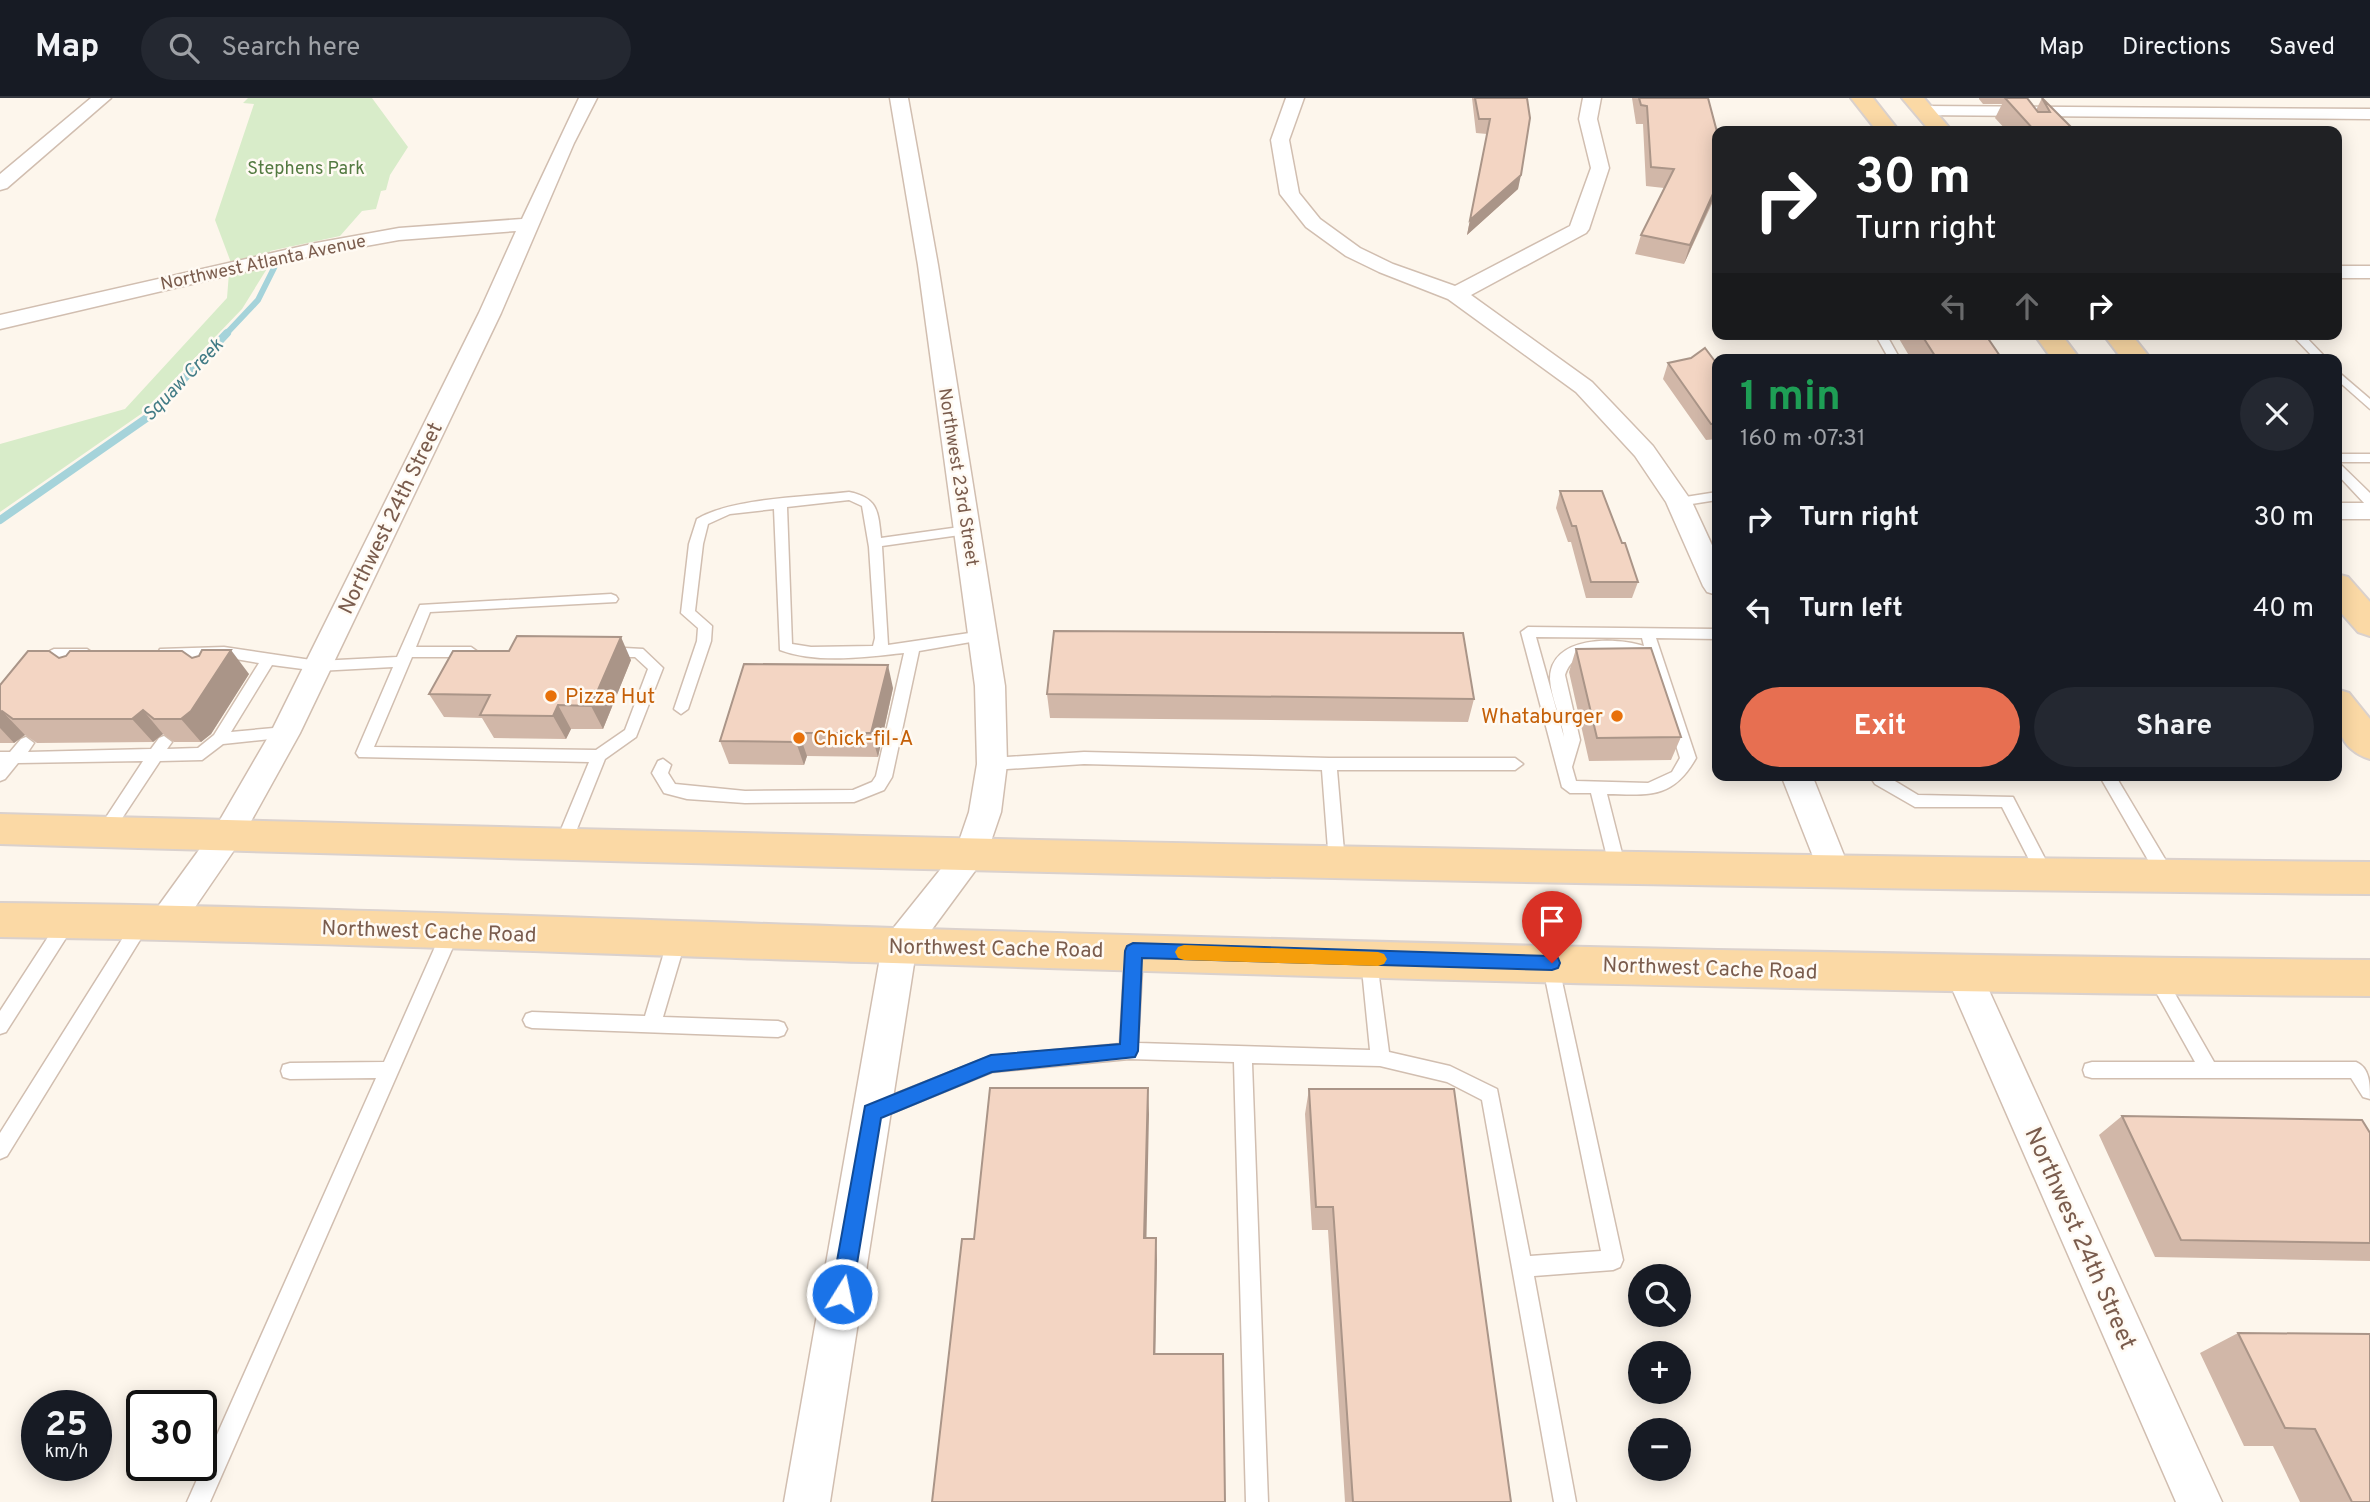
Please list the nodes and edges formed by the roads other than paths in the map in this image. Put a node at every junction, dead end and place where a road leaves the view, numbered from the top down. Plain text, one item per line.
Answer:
1 (102, 98) edge
2 (588, 98) edge
3 (899, 98) edge
4 (1295, 98) edge
5 (1592, 98) edge
6 (1862, 98) edge
7 (1919, 105) edge
8 (2370, 114) edge
9 (1884, 126) edge
10 (1937, 126) edge
11 (0, 184) edge
12 (530, 224) junction
13 (2342, 272) edge
14 (2370, 272) edge
15 (1456, 294) junction
16 (0, 322) edge
17 (2052, 340) edge
18 (2121, 340) edge
19 (2302, 340) edge
20 (2062, 354) edge
21 (2133, 354) edge
22 (2317, 354) edge
23 (2342, 379) edge
24 (2370, 405) edge
25 (2342, 458) edge
26 (2370, 458) edge
27 (2342, 471) edge
28 (1712, 497) edge
29 (2370, 501) edge
30 (1679, 502) junction
31 (780, 503) junction
32 (2342, 511) edge
33 (2370, 511) edge
34 (967, 530) junction
35 (874, 543) junction
36 (1712, 575) edge
37 (2342, 592) edge
38 (611, 599) dead end
39 (2370, 624) edge
40 (1647, 633) junction
41 (1712, 634) edge
42 (983, 636) junction
43 (912, 649) junction
44 (488, 652) edge
45 (584, 652) edge
46 (879, 652) junction
47 (147, 653) edge
48 (1654, 654) junction
49 (405, 657) junction
50 (220, 658) joint
51 (268, 660) junction
52 (318, 666) junction
53 (80, 674) edge
54 (31, 683) edge
55 (681, 709) dead end
56 (2342, 710) edge
57 (285, 733) junction
58 (219, 739) junction
59 (164, 742) edge
60 (26, 743) edge
61 (2370, 745) edge
62 (599, 756) junction
63 (154, 757) junction
64 (7, 758) edge
65 (992, 764) junction
66 (1329, 764) junction
67 (1515, 764) dead end
68 (663, 765) dead end
69 (1565, 768) junction
70 (0, 775) edge
71 (1798, 781) edge
72 (1883, 781) edge
73 (2111, 781) edge
74 (1598, 789) junction
75 (0, 829) edge
76 (105, 831) junction
77 (228, 834) junction
78 (563, 844) junction
79 (970, 856) junction
80 (1337, 863) junction
81 (1618, 869) junction
82 (1835, 873) junction
83 (2045, 874) junction
84 (2165, 874) junction
85 (2370, 878) edge
86 (0, 920) edge
87 (68, 921) junction
88 (154, 922) junction
89 (451, 931) junction
90 (677, 939) junction
91 (899, 946) junction
92 (1133, 951) junction
93 (1370, 959) junction
94 (1552, 963) junction
95 (1964, 975) junction
96 (2155, 976) junction
97 (2370, 978) edge
98 (531, 1020) dead end
99 (652, 1024) junction
100 (0, 1026) edge
101 (778, 1030) dead end
102 (1129, 1051) junction
103 (1243, 1054) junction
104 (1380, 1058) junction
105 (389, 1070) junction
106 (2092, 1070) dead end
107 (2209, 1070) junction
108 (290, 1071) dead end
109 (2370, 1091) edge
110 (872, 1112) junction
111 (0, 1150) edge
112 (1523, 1267) junction
113 (198, 1502) edge
114 (807, 1502) edge
115 (1257, 1502) edge
116 (1565, 1502) edge
117 (2199, 1502) edge

1 - 11 street
2 - 12 street, Northwest 24th Street
3 - 34 street, Northwest 23rd Street
4 - 15 street
5 - 15 street
6 - 9 main road
7 - 8 street
7 - 10 main road
12 - 16 street, Northwest Atlanta Avenue
12 - 52 street, Northwest 24th Street
13 - 14 street
15 - 30 street
17 - 20 main road
18 - 21 main road
19 - 22 lane
23 - 24 lane
25 - 26 lane
27 - 29 lane
28 - 30 lane
30 - 36 street
31 - 35 lane
31 - 46 lane
31 - 55 lane
32 - 33 street
34 - 35 lane
34 - 42 street, Northwest 23rd Street
35 - 46 lane
37 - 39 main road
38 - 49 lane
40 - 41 lane
40 - 48 lane
40 - 69 lane
42 - 43 lane
42 - 65 street, Northwest 23rd Street
43 - 46 lane
43 - 68 lane
44 - 49 lane
45 - 62 lane
47 - 50 lane
48 - 69 lane
48 - 74 lane
49 - 52 lane
49 - 62 lane
50 - 51 lane
51 - 52 lane
51 - 58 lane
52 - 57 street, Northwest 24th Street
53 - 54 lane
56 - 61 main road
57 - 58 lane
57 - 77 street, Northwest 24th Street
58 - 63 lane
59 - 63 lane
60 - 64 lane
62 - 78 lane
63 - 64 lane
63 - 76 lane
64 - 70 lane
65 - 66 lane
65 - 79 street, Northwest 23rd Street
66 - 67 lane
66 - 80 lane
69 - 74 lane
71 - 82 street
72 - 83 lane
73 - 84 lane
74 - 81 lane
75 - 76 main road
76 - 77 main road
77 - 78 main road
77 - 88 street, Northwest 24th Street
78 - 79 main road
79 - 80 main road
79 - 91 street, Northwest 23rd Street
80 - 81 main road
81 - 82 main road
82 - 83 main road
83 - 84 main road
84 - 85 main road
86 - 87 main road, Northwest Cache Road
87 - 88 main road, Northwest Cache Road
87 - 100 lane
88 - 89 main road, Northwest Cache Road
88 - 111 lane
89 - 90 main road, Northwest Cache Road
89 - 105 lane
90 - 91 main road, Northwest Cache Road
90 - 99 lane
91 - 92 main road, Northwest Cache Road
91 - 110 street
92 - 93 main road, Northwest Cache Road
92 - 102 lane
93 - 94 main road, Northwest Cache Road
93 - 104 lane
94 - 95 main road, Northwest Cache Road
94 - 112 lane
95 - 96 main road, Northwest Cache Road
95 - 117 street, Northwest 24th Street
96 - 97 main road, Northwest Cache Road
96 - 107 lane
98 - 99 lane
99 - 101 lane
102 - 103 lane
102 - 110 lane
103 - 104 lane
103 - 115 lane
104 - 112 lane
105 - 108 lane
105 - 113 lane
106 - 107 lane
107 - 109 lane
110 - 114 street
112 - 116 lane

